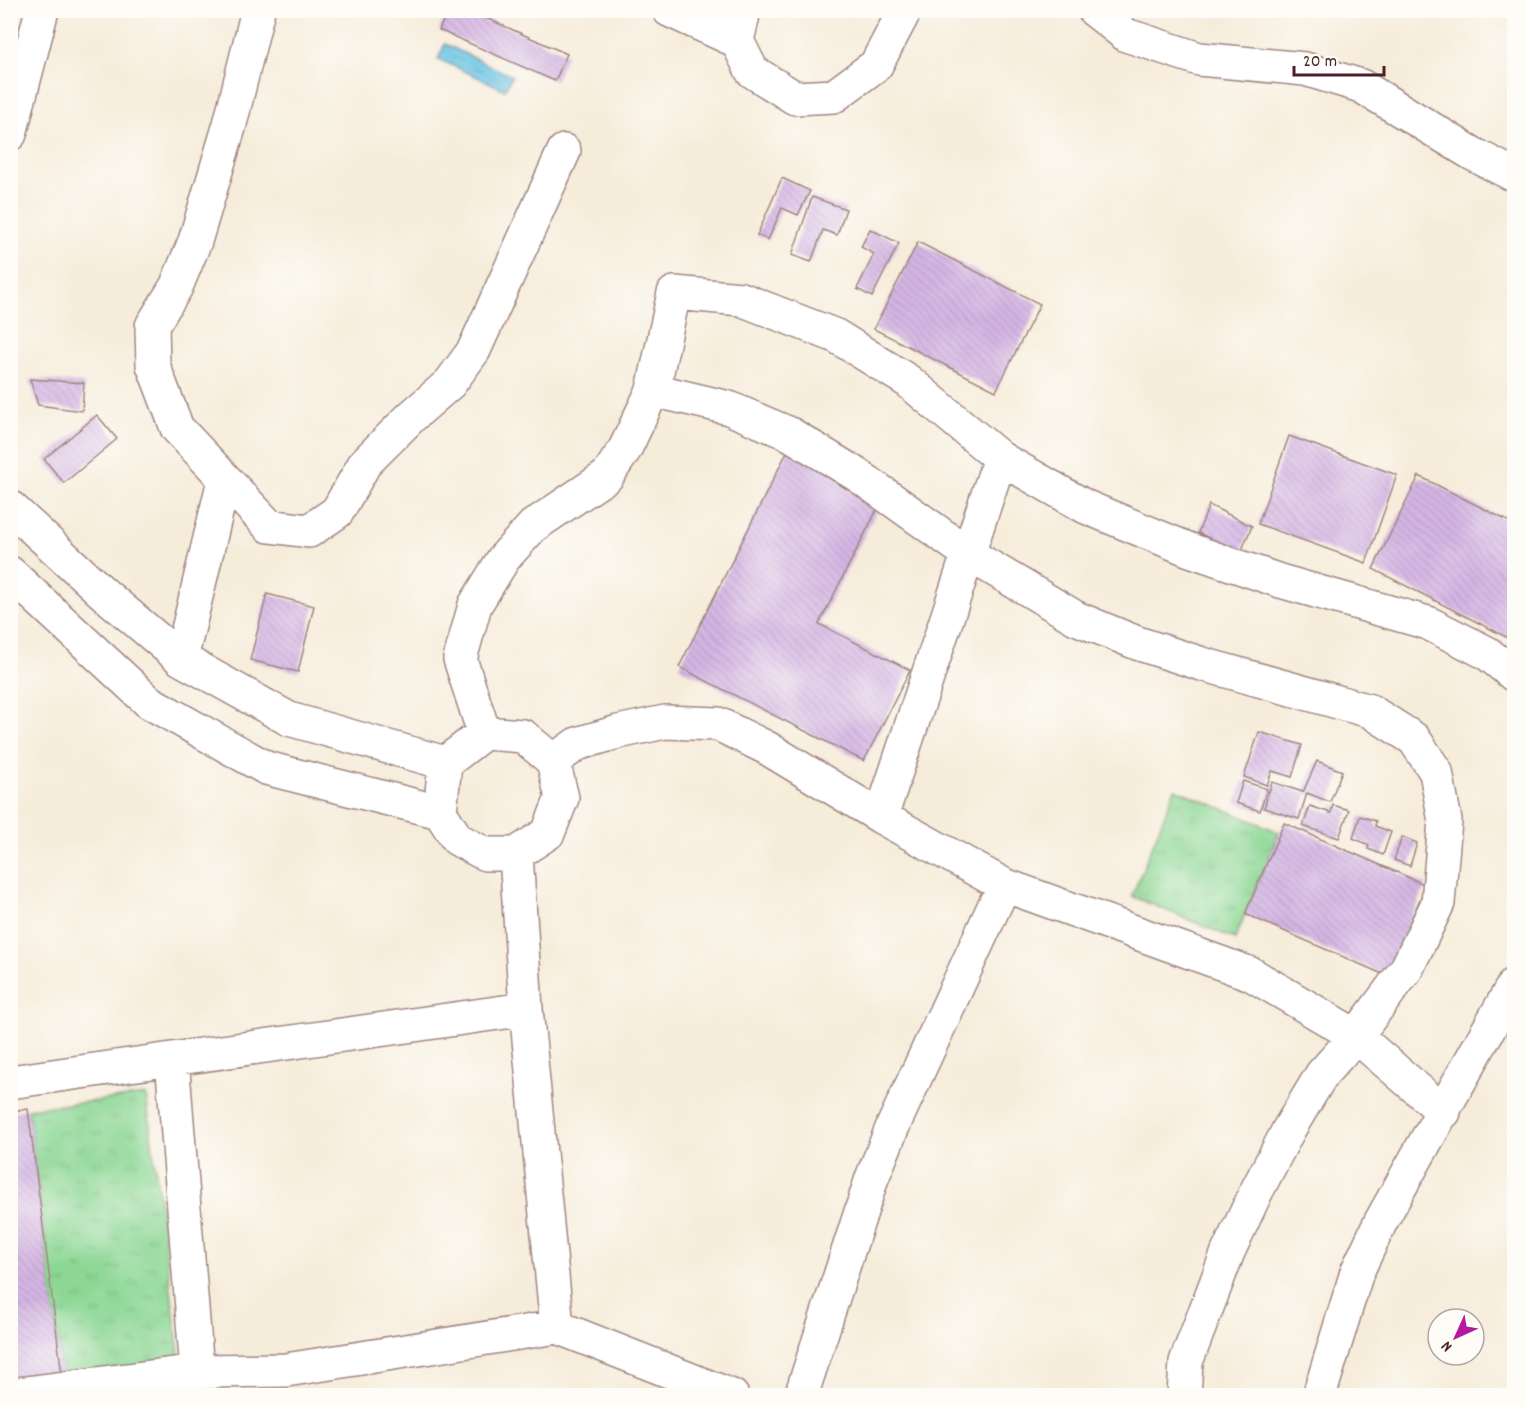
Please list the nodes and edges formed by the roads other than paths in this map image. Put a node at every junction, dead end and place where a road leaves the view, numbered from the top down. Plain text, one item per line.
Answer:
1 (42, 10) edge
2 (258, 10) edge
3 (669, 10) edge
4 (905, 10) edge
5 (1094, 10) edge
6 (741, 26) edge
7 (10, 134) edge
8 (564, 151) dead end
9 (1515, 175) edge
10 (653, 390) junction
11 (1000, 458) junction
12 (224, 480) junction
13 (10, 507) edge
14 (45, 540) junction
15 (970, 555) junction
16 (11, 574) edge
17 (182, 659) junction
18 (1515, 675) edge
19 (484, 733) junction
20 (553, 761) junction
21 (445, 763) junction
22 (440, 812) junction
23 (881, 817) junction
24 (516, 854) junction
25 (1004, 885) junction
26 (1515, 984) edge
27 (526, 1009) junction
28 (1356, 1036) junction
29 (172, 1059) junction
30 (10, 1082) edge
31 (1444, 1112) junction
32 (557, 1327) junction
33 (288, 1382) edge
34 (199, 1383) edge
35 (10, 1395) edge
36 (732, 1395) edge
37 (801, 1395) edge
38 (1184, 1395) edge
39 (1319, 1395) edge

1 - 7 street
2 - 12 street
3 - 6 street
4 - 6 street
5 - 9 street
8 - 12 street
10 - 11 street
10 - 15 street
10 - 19 street
11 - 15 street
11 - 18 street
12 - 17 street
13 - 14 street
14 - 16 street
14 - 17 street
15 - 23 street
15 - 28 street
16 - 22 street
17 - 21 street
19 - 20 street
19 - 21 street
20 - 23 street
20 - 24 street
21 - 22 street
22 - 24 street
23 - 25 street
24 - 27 street
25 - 28 street
25 - 37 street
26 - 31 street
27 - 29 street
27 - 32 street
28 - 31 street
28 - 38 street
29 - 30 street
29 - 34 street
31 - 39 street
32 - 33 street
32 - 36 street
33 - 34 street
34 - 35 street

